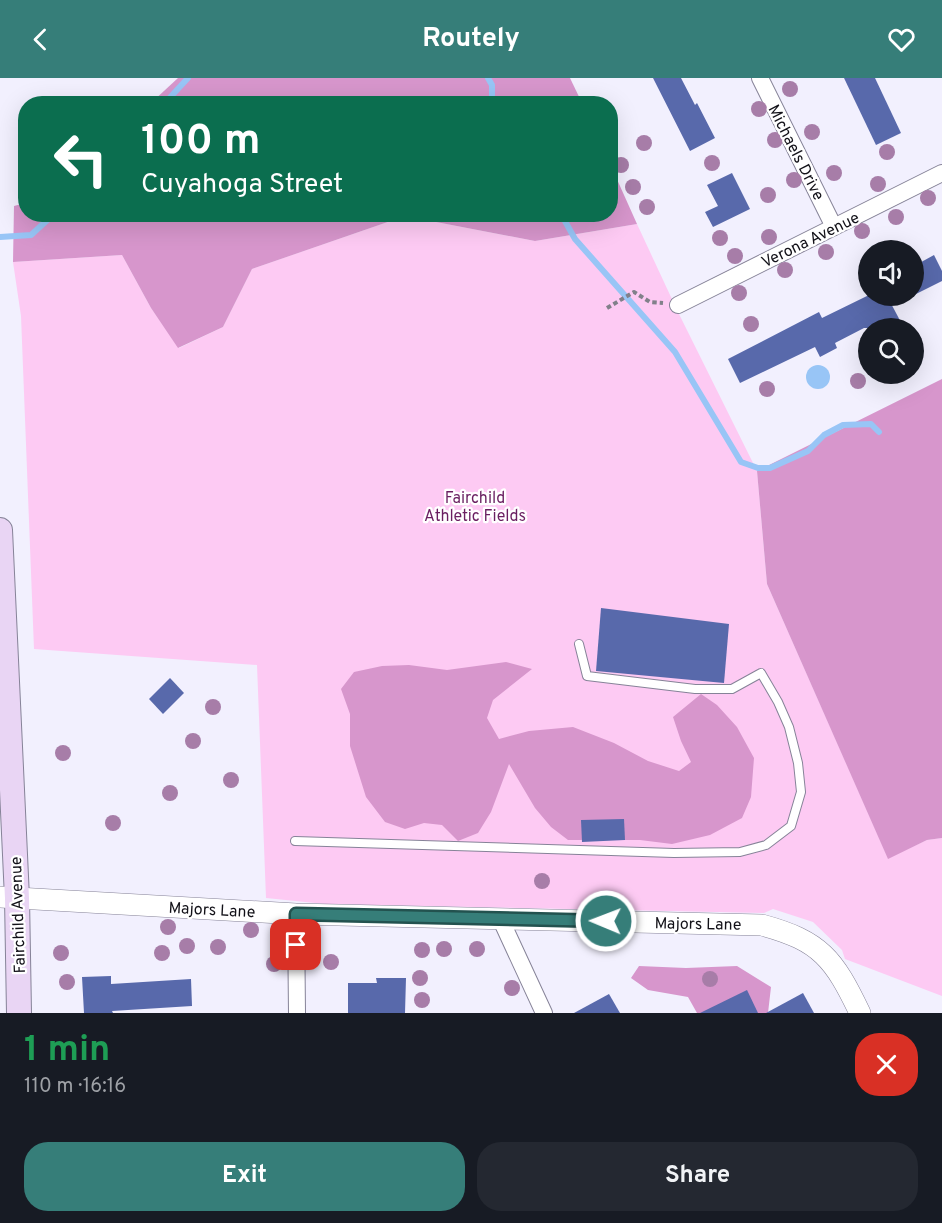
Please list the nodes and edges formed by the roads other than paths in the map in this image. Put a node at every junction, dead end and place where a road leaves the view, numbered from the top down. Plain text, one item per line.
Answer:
1 (760, 78) edge
2 (942, 173) edge
3 (834, 227) junction
4 (678, 304) road end
5 (0, 530) edge
6 (579, 644) dead end
7 (295, 841) dead end
8 (9, 897) edge
9 (296, 914) junction
10 (501, 920) junction
11 (19, 1013) edge
12 (297, 1013) edge
13 (544, 1013) edge
14 (860, 1013) edge

1 - 3 street, Michaels Drive
2 - 3 street, Verona Avenue
3 - 4 street, Verona Avenue
5 - 8 main road, Fairchild Avenue
6 - 7 lane
8 - 9 street, Majors Lane
8 - 11 main road, Fairchild Avenue
9 - 10 street, Majors Lane
9 - 12 street
10 - 13 street
10 - 14 street, Majors Lane

